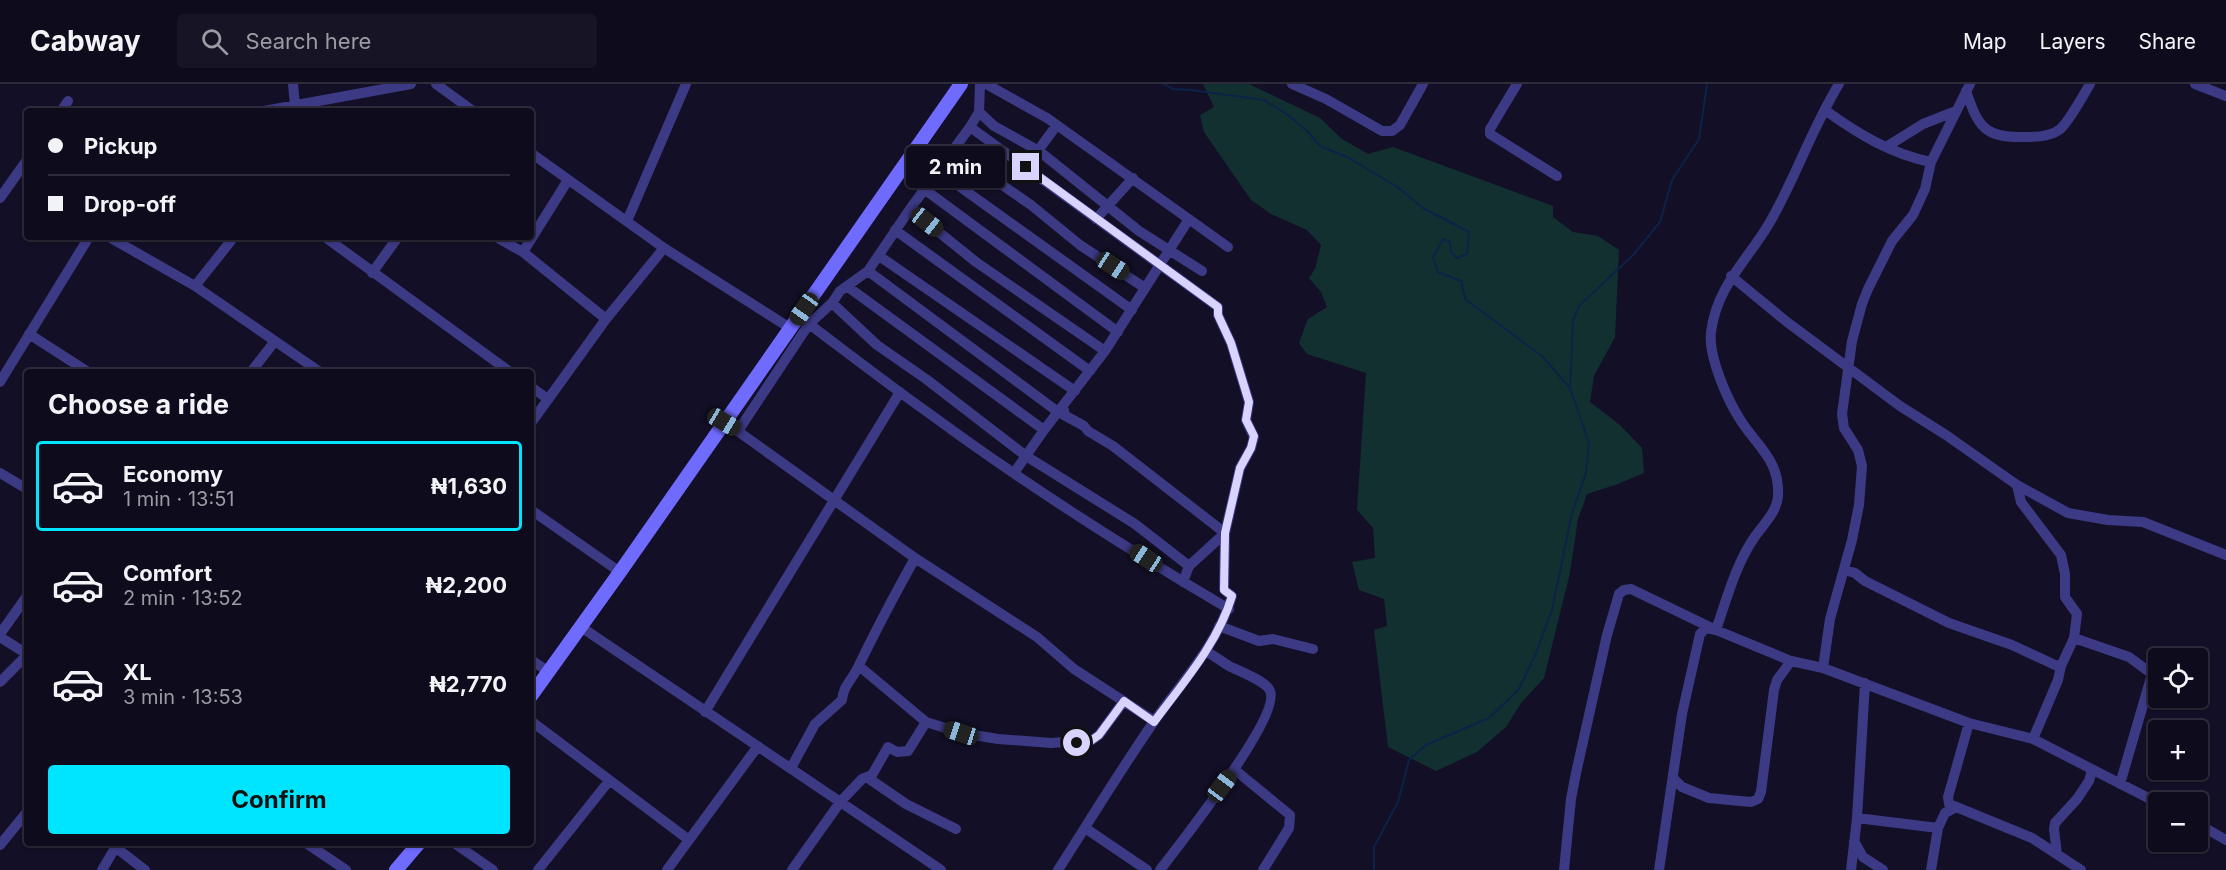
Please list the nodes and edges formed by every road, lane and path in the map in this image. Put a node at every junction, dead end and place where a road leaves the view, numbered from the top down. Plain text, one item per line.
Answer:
1 (293, 84) edge
2 (411, 84) edge
3 (436, 84) edge
4 (686, 84) edge
5 (961, 84) edge
6 (980, 84) edge
7 (986, 84) edge
8 (1292, 84) edge
9 (1423, 84) edge
10 (1517, 84) edge
11 (1839, 84) edge
12 (2090, 84) edge
13 (2195, 84) edge
14 (1968, 87) edge
15 (2226, 96) edge
16 (68, 101) dead end
17 (295, 106) junction
18 (324, 106) edge
19 (63, 108) edge
20 (283, 108) edge
21 (469, 108) edge
22 (1825, 110) junction
23 (1956, 111) junction
24 (979, 112) junction
25 (1056, 126) junction
26 (970, 127) junction
27 (1886, 147) junction
28 (953, 151) junction
29 (1039, 151) junction
30 (534, 155) edge
31 (1931, 162) junction
32 (24, 164) edge
33 (1026, 167) junction
34 (938, 171) junction
35 (1557, 176) dead end
36 (1133, 178) junction
37 (568, 180) junction
38 (924, 189) junction
39 (0, 198) edge
40 (1106, 205) junction
41 (910, 208) junction
42 (1096, 219) junction
43 (1189, 219) junction
44 (627, 221) junction
45 (895, 230) junction
46 (534, 234) edge
47 (86, 240) edge
48 (114, 240) edge
49 (232, 240) edge
50 (329, 240) edge
51 (396, 240) edge
52 (501, 240) edge
53 (530, 240) edge
54 (664, 248) junction
55 (1228, 248) dead end
56 (1171, 250) junction
57 (523, 252) junction
58 (879, 256) junction
59 (1160, 265) junction
60 (868, 271) junction
61 (1202, 271) dead end
62 (372, 273) junction
63 (1731, 276) junction
64 (195, 286) junction
65 (848, 287) junction
66 (1145, 288) junction
67 (832, 303) junction
68 (1132, 310) junction
69 (606, 319) junction
70 (809, 324) junction
71 (790, 328) junction
72 (1118, 332) junction
73 (29, 334) junction
74 (275, 340) junction
75 (1105, 351) junction
76 (1849, 367) junction
77 (83, 369) edge
78 (253, 369) edge
79 (317, 369) edge
80 (506, 369) edge
81 (1090, 371) junction
82 (0, 382) edge
83 (534, 389) edge
84 (1075, 391) junction
85 (900, 392) junction
86 (548, 399) junction
87 (1058, 412) junction
88 (534, 419) edge
89 (724, 422) junction
90 (1044, 430) junction
91 (738, 431) junction
92 (1026, 456) junction
93 (0, 473) edge
94 (1014, 473) junction
95 (2017, 485) junction
96 (24, 487) edge
97 (834, 502) junction
98 (534, 512) edge
99 (1225, 533) junction
100 (2226, 555) edge
101 (915, 558) junction
102 (1189, 566) junction
103 (1844, 570) junction
104 (620, 572) junction
105 (1183, 582) junction
106 (24, 600) edge
107 (1229, 609) junction
108 (1219, 626) junction
109 (581, 627) junction
110 (1716, 630) junction
111 (0, 635) edge
112 (2074, 638) junction
113 (1313, 649) dead end
114 (1206, 651) junction
115 (24, 653) edge
116 (24, 658) edge
117 (1791, 661) junction
118 (534, 662) edge
119 (859, 666) junction
120 (2061, 666) junction
121 (1823, 668) junction
122 (549, 672) junction
123 (0, 682) edge
124 (1865, 683) junction
125 (534, 692) edge
126 (1124, 701) junction
127 (705, 712) junction
128 (926, 722) junction
129 (1154, 722) junction
130 (534, 723) edge
131 (1969, 723) junction
132 (2033, 739) junction
133 (758, 746) junction
134 (791, 768) junction
135 (1235, 770) junction
136 (2092, 770) junction
137 (868, 777) junction
138 (1674, 778) junction
139 (609, 781) junction
140 (2121, 784) junction
141 (1682, 787) junction
142 (1670, 793) junction
143 (2148, 798) edge
144 (841, 801) junction
145 (1956, 807) junction
146 (24, 816) edge
147 (1857, 818) junction
148 (1085, 828) junction
149 (1938, 828) junction
150 (956, 829) dead end
151 (2208, 830) edge
152 (1853, 838) junction
153 (689, 840) junction
154 (2226, 840) edge
155 (0, 845) edge
156 (115, 846) edge
157 (117, 846) edge
158 (310, 846) edge
159 (416, 846) edge
160 (458, 846) edge
161 (2057, 854) junction
162 (926, 866) edge
163 (102, 870) edge
164 (145, 870) edge
165 (346, 870) edge
166 (396, 870) edge
167 (493, 870) edge
168 (538, 870) edge
169 (667, 870) edge
170 (792, 870) edge
171 (941, 870) edge
172 (1058, 870) edge
173 (1147, 870) edge
174 (1160, 870) edge
175 (1263, 870) edge
176 (1564, 870) edge
177 (1659, 870) edge
178 (1851, 870) edge
179 (1883, 870) edge
180 (1932, 870) edge
181 (2081, 870) edge

1 - 17 street
2 - 18 street
3 - 21 street
4 - 44 street
5 - 71 main road
6 - 24 street
7 - 25 street
8 - 9 street
10 - 35 street
11 - 22 street
12 - 14 street
13 - 15 street
14 - 23 street
16 - 19 street
17 - 18 street
17 - 20 street
22 - 27 street
22 - 63 street
23 - 27 street
23 - 31 street
24 - 26 street
24 - 29 street
25 - 29 street
25 - 36 street
26 - 28 street
26 - 33 street
27 - 31 street
28 - 34 street
28 - 66 street
29 - 33 street
29 - 40 street
30 - 37 street
31 - 76 street
32 - 39 street
33 - 42 street
34 - 38 street
34 - 68 street
36 - 40 street
36 - 43 street
37 - 44 street
37 - 46 street
38 - 41 street
38 - 72 street
40 - 42 street
40 - 56 street
41 - 45 street
41 - 75 street
42 - 59 street
43 - 55 street
43 - 56 street
44 - 54 street
45 - 58 street
45 - 81 street
47 - 73 street
48 - 64 street
49 - 64 street
50 - 62 street
51 - 62 street
52 - 57 street
53 - 57 street
54 - 69 street
54 - 71 street
56 - 59 street
56 - 61 street
57 - 69 street
58 - 60 street
58 - 84 street
59 - 66 street
59 - 99 street
60 - 65 street
60 - 87 street
62 - 80 street
63 - 76 street
63 - 110 street
64 - 74 street
65 - 67 street
65 - 90 street
66 - 68 street
67 - 70 street
67 - 92 street
68 - 72 street
69 - 86 street
70 - 85 street
70 - 91 street
71 - 89 main road
72 - 75 street
73 - 77 street
73 - 82 street
74 - 78 street
74 - 79 street
75 - 81 street
76 - 95 street
76 - 103 street
81 - 84 street
83 - 86 street
84 - 87 street
85 - 94 street
85 - 97 street
86 - 88 street
87 - 90 street
87 - 99 street
89 - 91 street
89 - 104 main road
90 - 92 street
91 - 97 street
92 - 94 street
92 - 102 street
93 - 96 street
94 - 105 street
95 - 100 street
95 - 112 street
97 - 101 street
97 - 127 street
98 - 104 street
99 - 102 street
99 - 107 street
101 - 119 street
101 - 126 street
102 - 105 street
103 - 120 street
103 - 121 street
104 - 109 main road
105 - 107 street
106 - 111 street
107 - 108 street
108 - 113 street
108 - 114 street
109 - 122 main road
109 - 127 street
110 - 117 street
110 - 138 street
110 - 176 street
111 - 115 street
112 - 120 street
112 - 140 street
114 - 129 street
114 - 135 street
116 - 123 street
117 - 121 street
117 - 141 street
118 - 122 street
119 - 128 street
119 - 134 street
120 - 132 street
121 - 124 street
122 - 125 main road
124 - 131 street
124 - 147 street
126 - 128 street
126 - 129 street
127 - 133 street
128 - 137 street
129 - 148 street
130 - 139 street
131 - 132 street
131 - 145 street
132 - 136 street
133 - 134 street
133 - 153 street
134 - 144 street
135 - 174 street
135 - 175 street
136 - 140 street
136 - 161 street
137 - 144 street
137 - 150 street
138 - 141 street
138 - 142 street
139 - 153 street
139 - 168 street
140 - 143 street
141 - 142 street
142 - 177 street
144 - 162 street
144 - 170 street
145 - 149 street
145 - 161 street
146 - 155 street
147 - 149 street
147 - 152 street
148 - 172 street
148 - 173 street
149 - 180 street
151 - 154 street
152 - 178 street
152 - 179 street
153 - 169 street
156 - 163 street
157 - 164 street
158 - 165 street
159 - 166 main road
160 - 167 street
161 - 181 street
162 - 171 street

